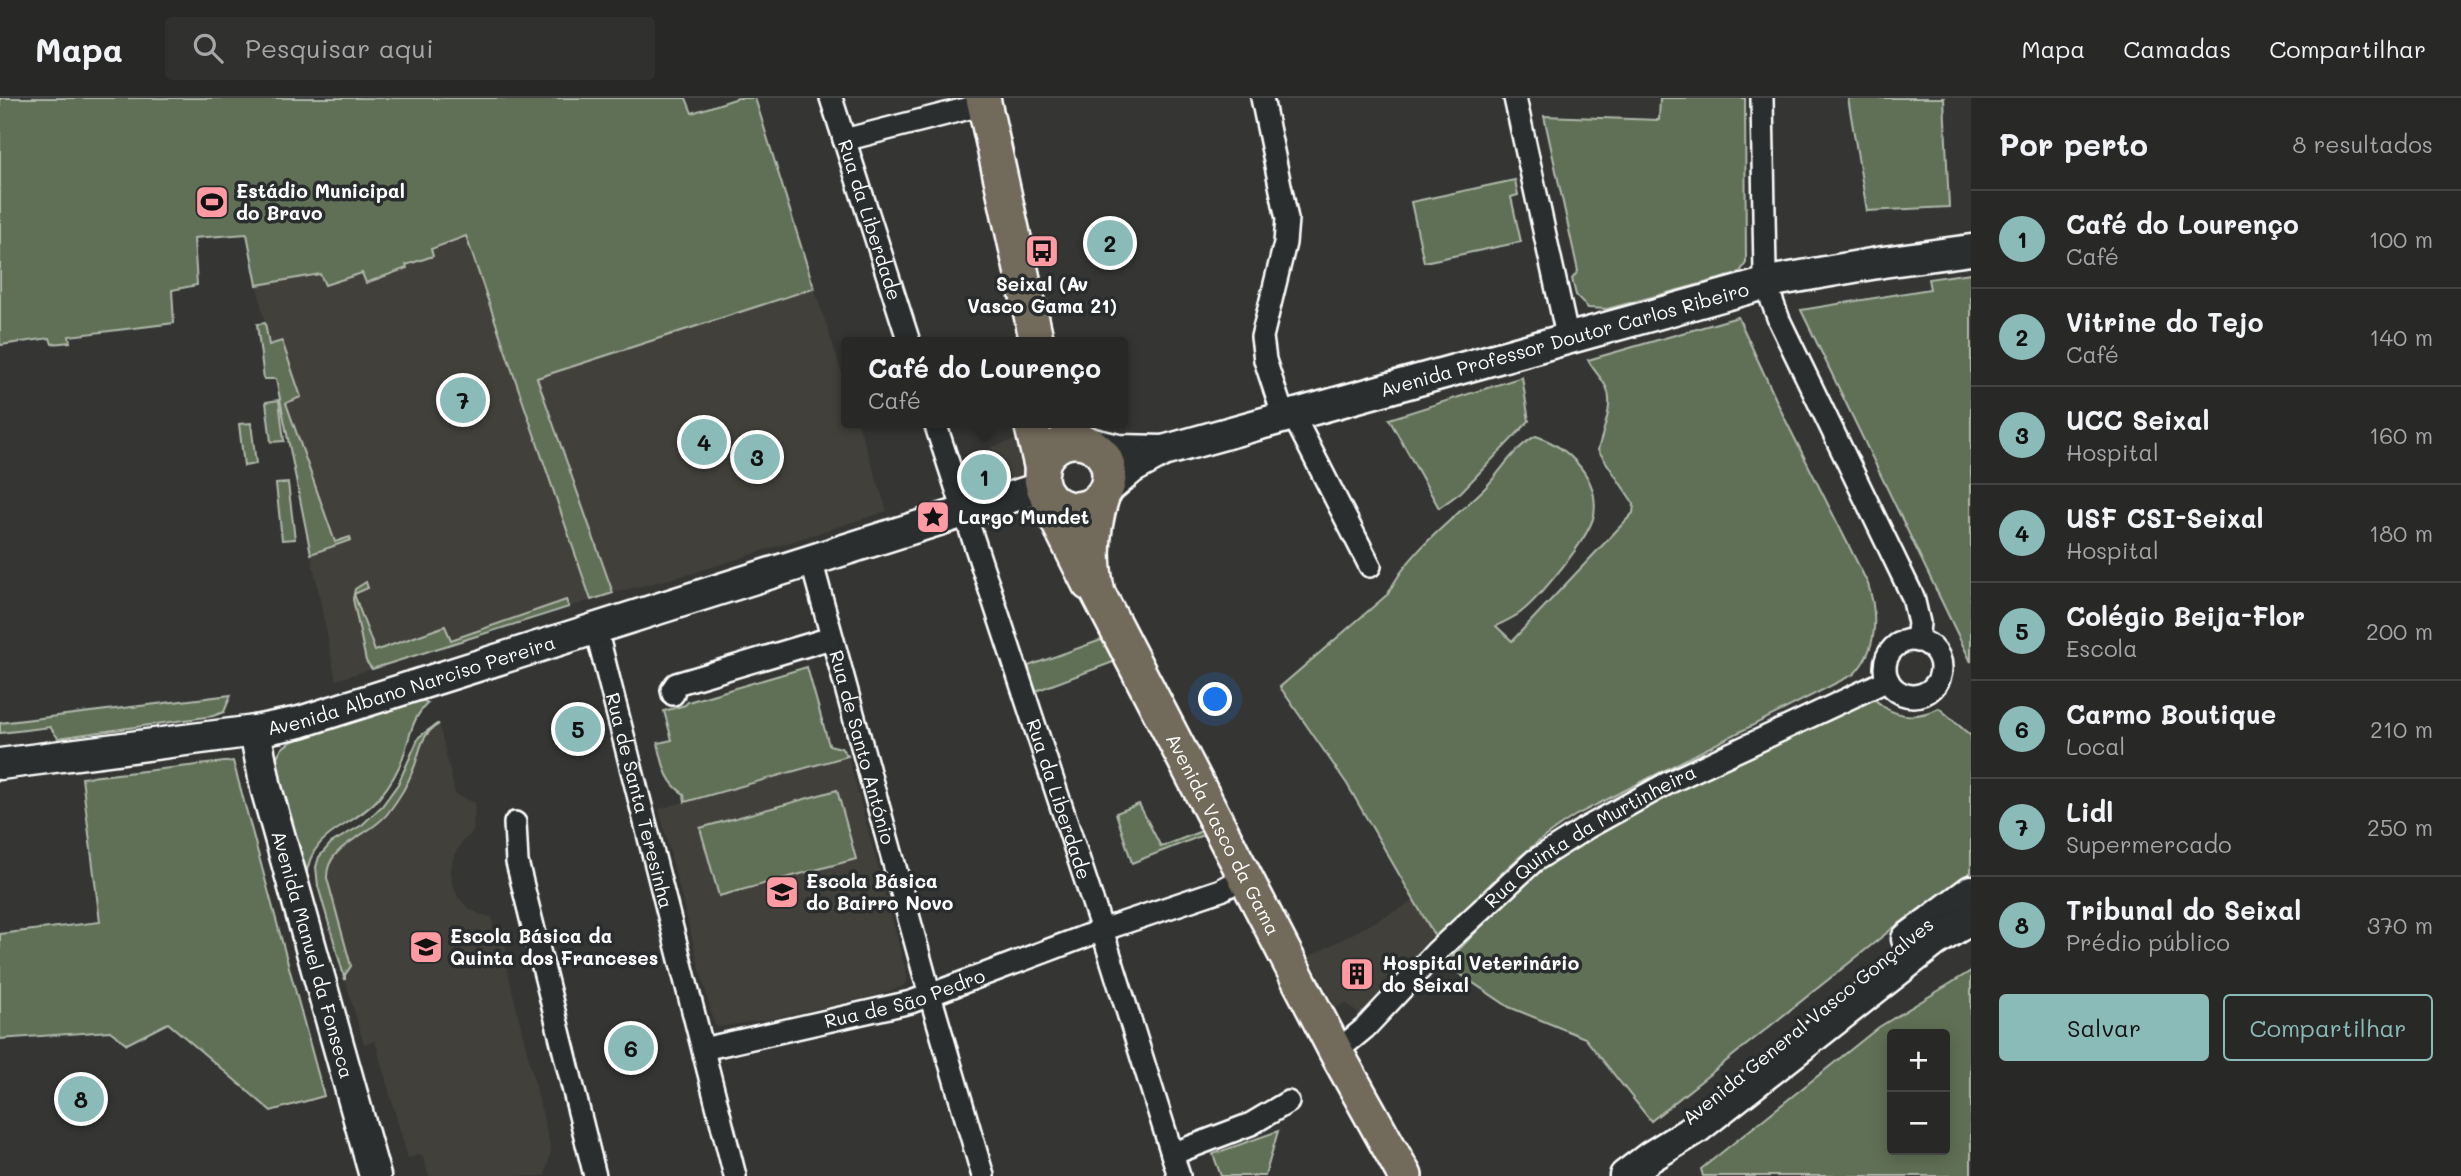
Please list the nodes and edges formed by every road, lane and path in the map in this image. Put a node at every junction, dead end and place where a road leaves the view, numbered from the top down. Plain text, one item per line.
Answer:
1 (831, 98) edge
2 (1262, 98) edge
3 (1515, 98) edge
4 (1762, 98) edge
5 (973, 103) edge
6 (844, 140) junction
7 (1971, 250) edge
8 (1766, 285) junction
9 (907, 337) edge
10 (1012, 337) edge
11 (1036, 337) edge
12 (1567, 340) junction
13 (1288, 416) junction
14 (937, 428) edge
15 (1032, 428) edge
16 (1077, 436) edge
17 (1163, 451) junction
18 (1044, 484) junction
19 (1104, 494) junction
20 (964, 512) junction
21 (811, 560) junction
22 (1370, 566) dead end
23 (1104, 606) junction
24 (596, 629) junction
25 (831, 638) junction
26 (1917, 641) junction
27 (1888, 680) junction
28 (673, 694) dead end
29 (255, 731) junction
30 (0, 764) edge
31 (515, 824) dead end
32 (1245, 877) junction
33 (1971, 891) edge
34 (1971, 919) edge
35 (1102, 930) junction
36 (930, 995) junction
37 (703, 1049) junction
38 (1339, 1057) junction
39 (1288, 1102) dead end
40 (1172, 1154) junction
41 (1650, 1157) junction
42 (375, 1176) edge
43 (595, 1176) edge
44 (736, 1176) edge
45 (983, 1176) edge
46 (1179, 1176) edge
47 (1405, 1176) edge
48 (1625, 1176) edge

1 - 6 street, Rua da Liberdade
2 - 13 street
3 - 12 street
4 - 8 street
5 - 6 street
5 - 10 main road
5 - 11 main road
6 - 9 street, Rua da Liberdade
7 - 8 street, Avenida Professor Doutor Carlos Ribeiro
8 - 12 street, Avenida Professor Doutor Carlos Ribeiro
8 - 26 street
12 - 13 street, Avenida Professor Doutor Carlos Ribeiro
13 - 17 street, Avenida Professor Doutor Carlos Ribeiro
13 - 22 street
14 - 20 street, Rua da Liberdade
15 - 18 main road, Avenida Vasco da Gama
16 - 17 street
16 - 18 main road
16 - 19 main road
17 - 19 street
18 - 19 main road
18 - 20 street, Avenida Albano Narciso Pereira
18 - 23 main road, Avenida Vasco da Gama
19 - 23 main road, Avenida Vasco da Gama
20 - 21 street, Avenida Albano Narciso Pereira
20 - 35 street, Rua da Liberdade
21 - 24 street, Avenida Albano Narciso Pereira
21 - 25 street, Rua de Santo António
23 - 32 main road, Avenida Vasco da Gama
24 - 29 street, Avenida Albano Narciso Pereira
24 - 37 street, Rua de Santa Teresinha
25 - 28 street
25 - 36 street, Rua de Santo António
26 - 27 street
26 - 27 street
27 - 38 street, Rua Quinta da Murtinheira
29 - 30 street, Avenida Albano Narciso Pereira
29 - 42 street, Avenida Manuel da Fonseca
31 - 43 street
32 - 35 street, Rua de São Pedro
32 - 38 main road, Avenida Vasco da Gama
33 - 41 street, Avenida General Vasco Gonçalves
34 - 41 street, Avenida General Vasco Gonçalves
35 - 36 street, Rua de São Pedro
35 - 40 street, Rua da Liberdade
36 - 37 street, Rua de São Pedro
36 - 45 street, Rua de Santo António
37 - 44 street, Rua de Santa Teresinha
38 - 47 main road, Avenida Vasco da Gama
39 - 40 street
40 - 46 street, Rua da Liberdade
41 - 48 street, Avenida General Vasco Gonçalves

